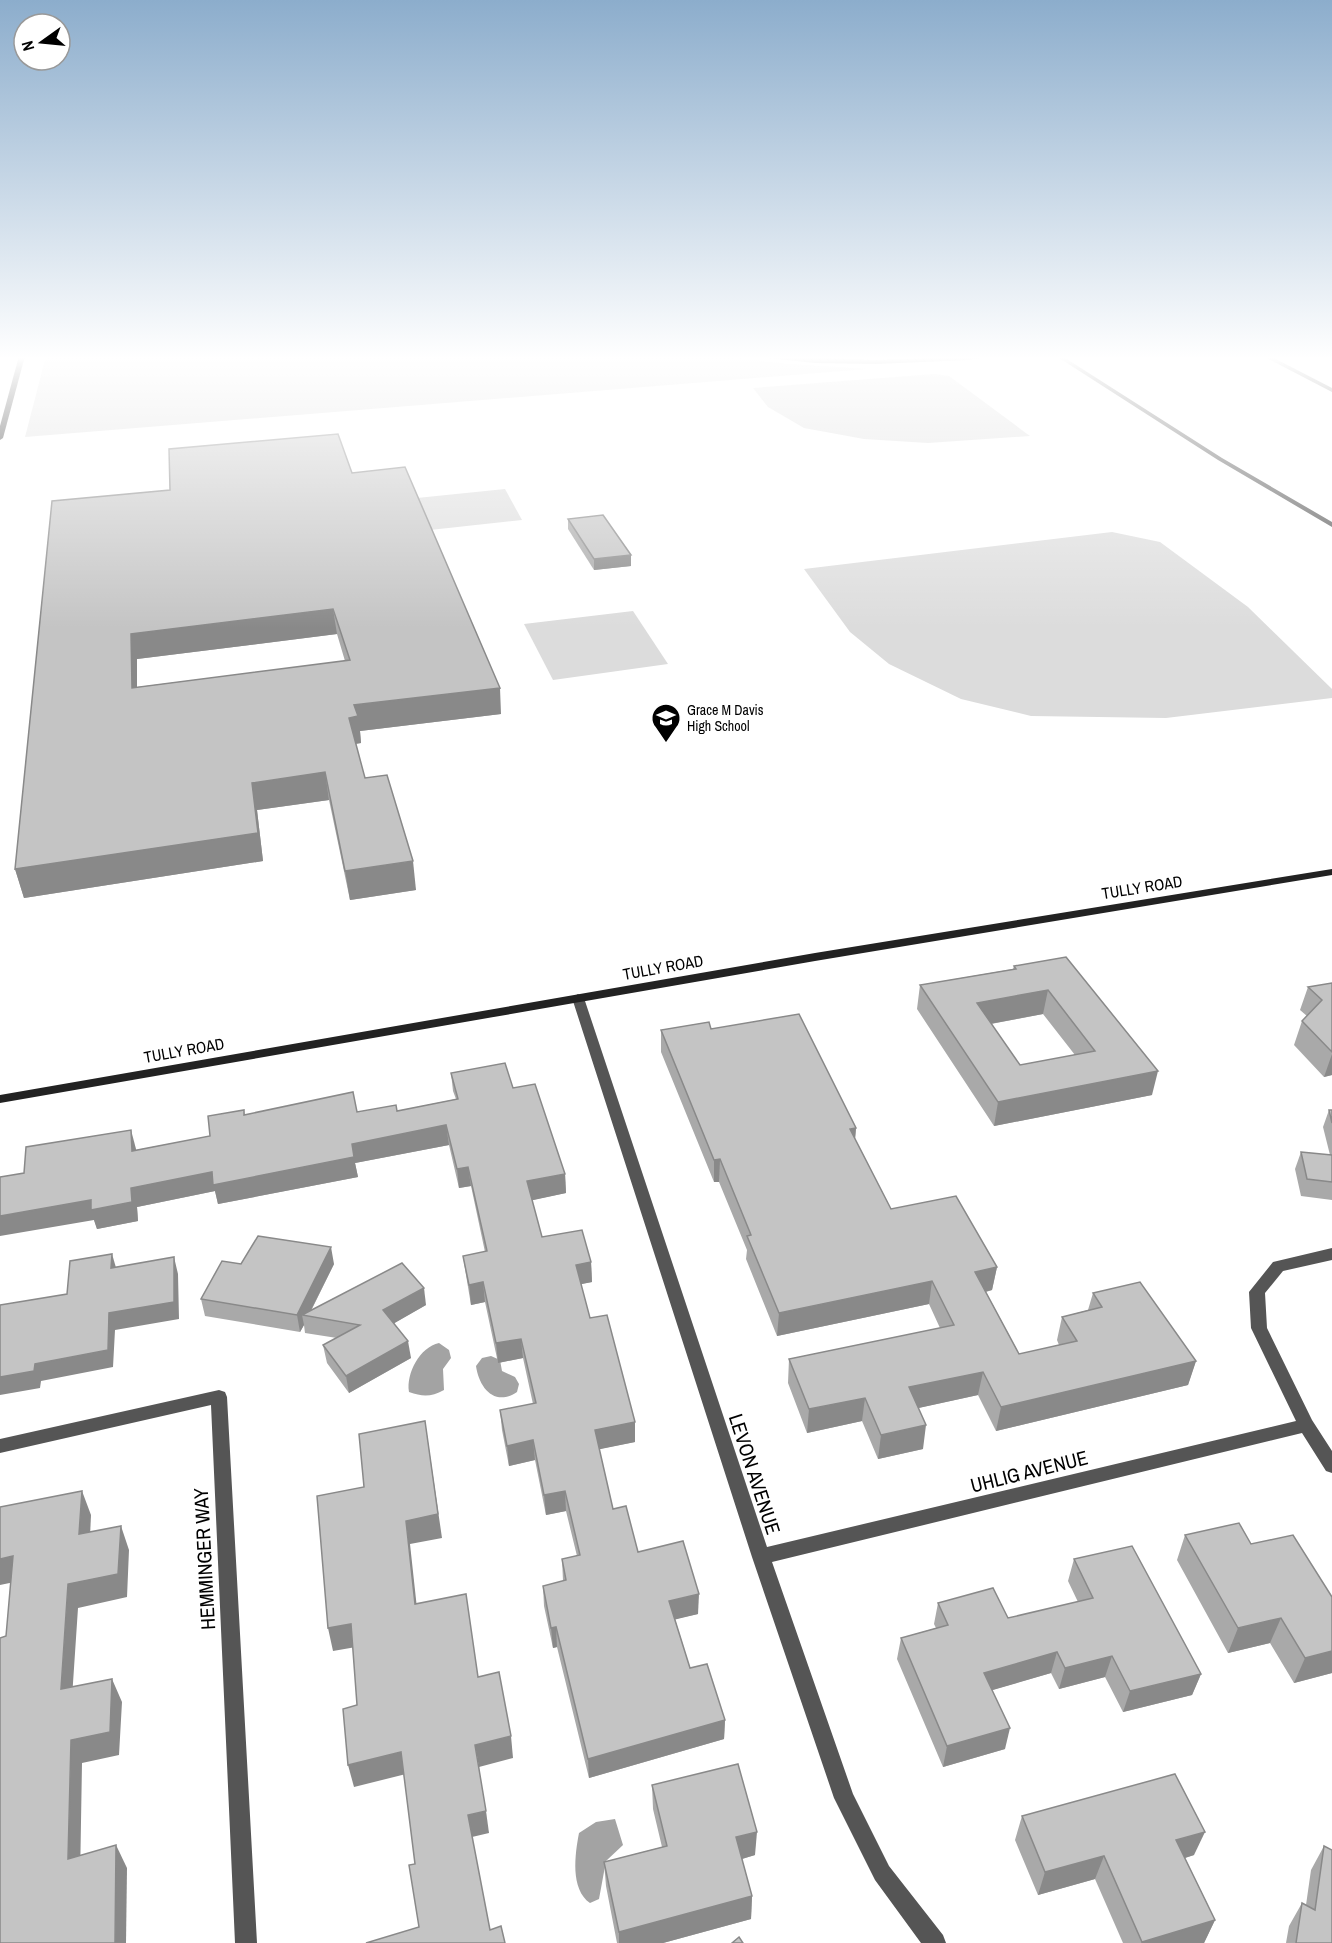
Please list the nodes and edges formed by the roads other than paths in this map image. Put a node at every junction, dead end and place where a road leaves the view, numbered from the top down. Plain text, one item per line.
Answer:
1 (1201, 447) edge
2 (1332, 525) edge
3 (1332, 872) edge
4 (578, 998) junction
5 (0, 1099) edge
6 (1332, 1254) edge
7 (1306, 1425) junction
8 (0, 1446) edge
9 (1332, 1466) edge
10 (761, 1557) junction
11 (246, 1943) edge
12 (935, 1943) edge

1 - 2 street
3 - 4 main road, TULLY ROAD
4 - 5 main road, TULLY ROAD
4 - 10 street, LEVON AVENUE
6 - 7 street
7 - 9 street
7 - 10 street, UHLIG AVENUE
8 - 11 street, HEMMINGER WAY
10 - 12 street, LEVON AVENUE

